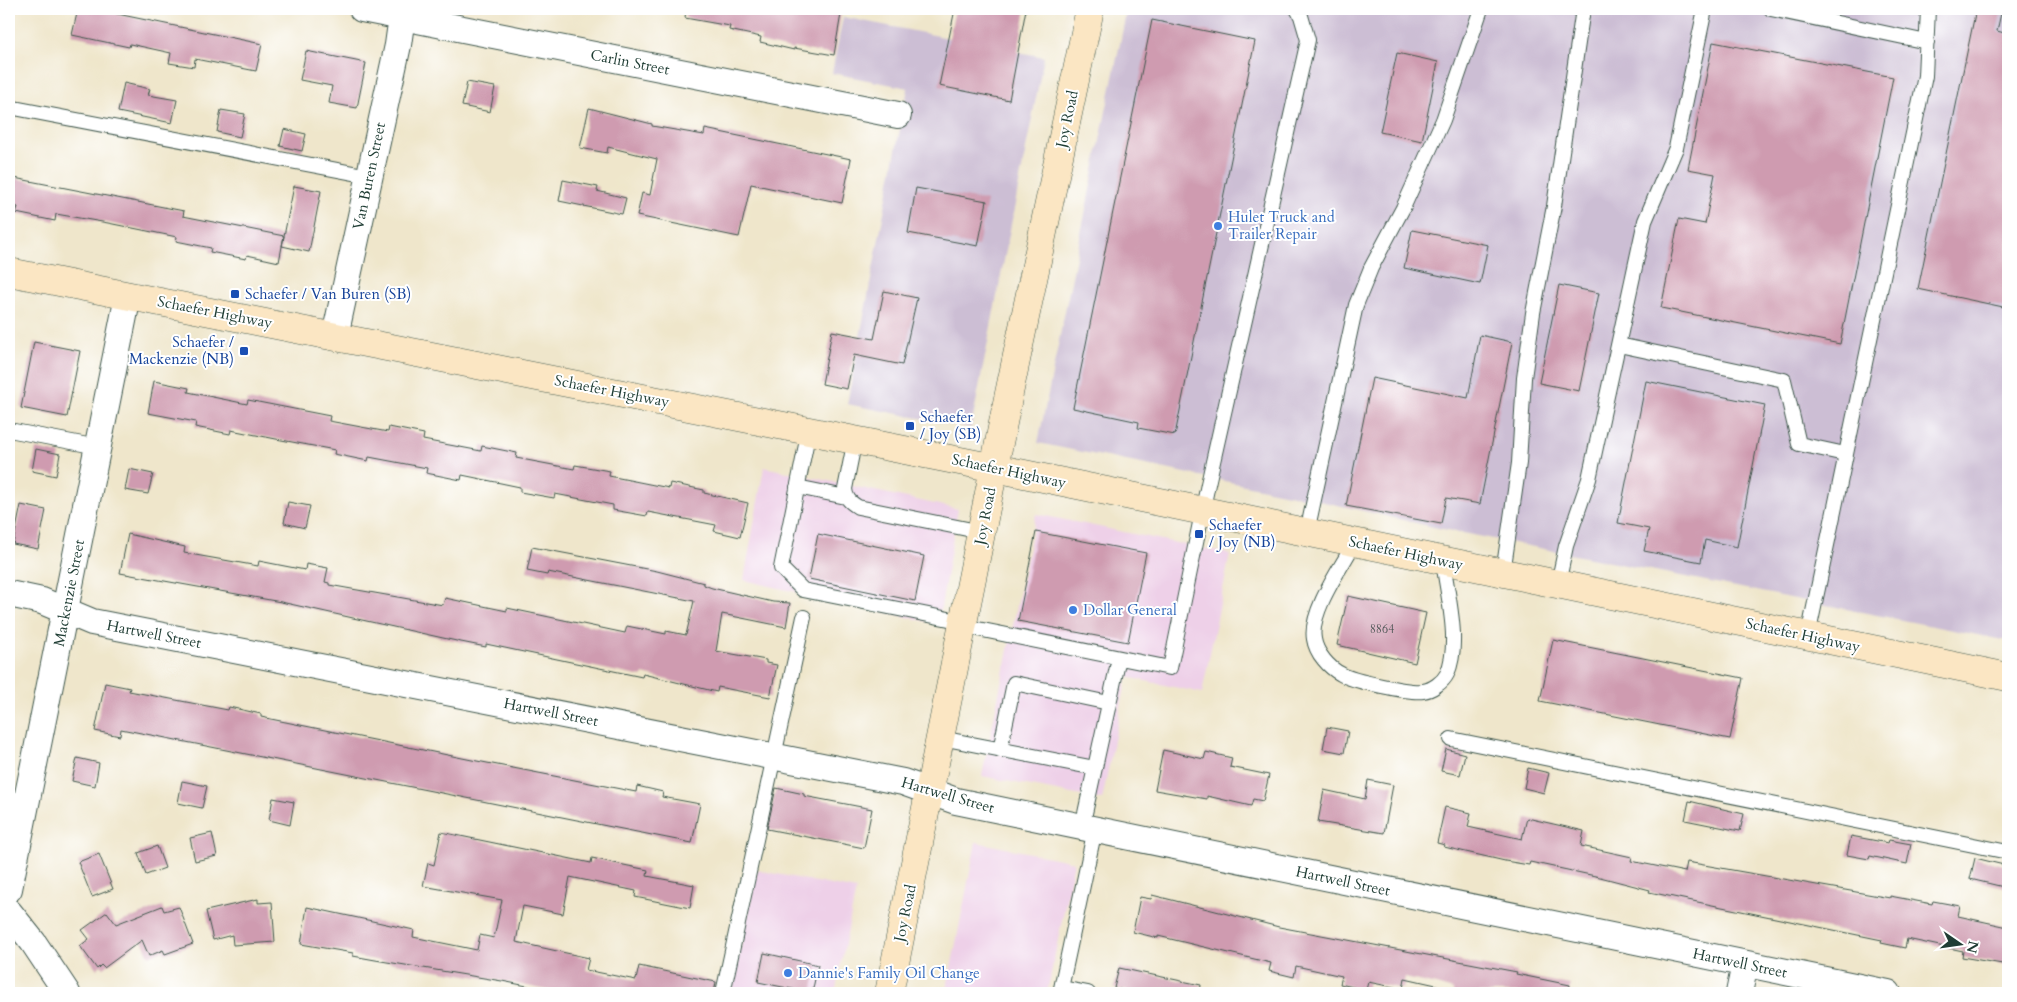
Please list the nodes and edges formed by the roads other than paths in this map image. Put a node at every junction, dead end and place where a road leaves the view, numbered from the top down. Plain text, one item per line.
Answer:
1 (362, 9) edge
2 (1090, 9) edge
3 (1297, 9) edge
4 (1481, 9) edge
5 (1583, 9) edge
6 (1705, 9) edge
7 (1771, 9) edge
8 (1928, 9) edge
9 (402, 13) edge
10 (1927, 42) junction
11 (9, 107) edge
12 (898, 115) dead end
13 (369, 176) junction
14 (9, 272) edge
15 (128, 296) junction
16 (335, 336) junction
17 (1619, 345) junction
18 (9, 430) edge
19 (809, 430) junction
20 (855, 440) junction
21 (98, 447) junction
22 (1846, 454) junction
23 (995, 468) junction
24 (797, 487) junction
25 (846, 497) junction
26 (1202, 510) junction
27 (982, 532) junction
28 (1307, 532) junction
29 (1355, 542) junction
30 (1443, 561) junction
31 (1503, 573) junction
32 (1558, 584) junction
33 (9, 594) edge
34 (66, 611) junction
35 (804, 616) dead end
36 (964, 624) junction
37 (1808, 636) junction
38 (1119, 658) junction
39 (2008, 677) edge
40 (1109, 703) junction
41 (941, 738) junction
42 (1451, 738) dead end
43 (1000, 750) junction
44 (774, 756) junction
45 (1095, 768) junction
46 (930, 791) junction
47 (1089, 828) junction
48 (2008, 852) edge
49 (9, 889) edge
50 (9, 912) edge
51 (1745, 964) junction
52 (1061, 991) edge
53 (67, 993) edge
54 (722, 993) edge
55 (889, 993) edge
56 (1088, 993) edge
57 (1739, 993) edge
58 (1888, 993) edge

1 - 9 street, Carlin Street
2 - 23 main road, Joy Road
3 - 26 lane
4 - 28 lane
5 - 31 lane
6 - 17 lane
7 - 10 lane
8 - 10 lane
9 - 12 street, Carlin Street
9 - 13 street, Van Buren Street
10 - 22 lane
11 - 13 lane
13 - 16 street, Van Buren Street
14 - 15 main road, Schaefer Highway
15 - 16 main road, Schaefer Highway
15 - 21 street, Mackenzie Street
16 - 19 main road, Schaefer Highway
17 - 22 lane
17 - 32 lane
18 - 21 lane
19 - 20 main road, Schaefer Highway
19 - 24 lane
20 - 23 main road, Schaefer Highway
20 - 25 lane
21 - 34 street, Mackenzie Street
22 - 37 lane
23 - 26 main road, Schaefer Highway
23 - 27 main road, Joy Road
24 - 25 lane
24 - 36 lane
25 - 27 lane
26 - 28 main road, Schaefer Highway
26 - 38 lane
27 - 36 main road, Joy Road
28 - 29 main road, Schaefer Highway
29 - 30 main road, Schaefer Highway
29 - 30 lane
30 - 31 main road, Schaefer Highway
31 - 32 main road, Schaefer Highway
32 - 37 main road, Schaefer Highway
33 - 34 street, Hartwell Street
34 - 44 street, Hartwell Street
34 - 49 street, Mackenzie Street
35 - 44 lane
36 - 38 lane
36 - 41 main road, Joy Road
37 - 39 main road, Schaefer Highway
38 - 40 lane
40 - 43 lane
40 - 45 lane
41 - 43 lane
41 - 46 main road, Joy Road
42 - 48 lane
43 - 45 lane
44 - 46 street, Hartwell Street
44 - 54 lane
45 - 47 lane
46 - 47 street, Hartwell Street
46 - 55 main road, Joy Road
47 - 51 street, Hartwell Street
47 - 52 lane
50 - 53 street
51 - 57 street
51 - 58 street, Hartwell Street
52 - 56 lane

